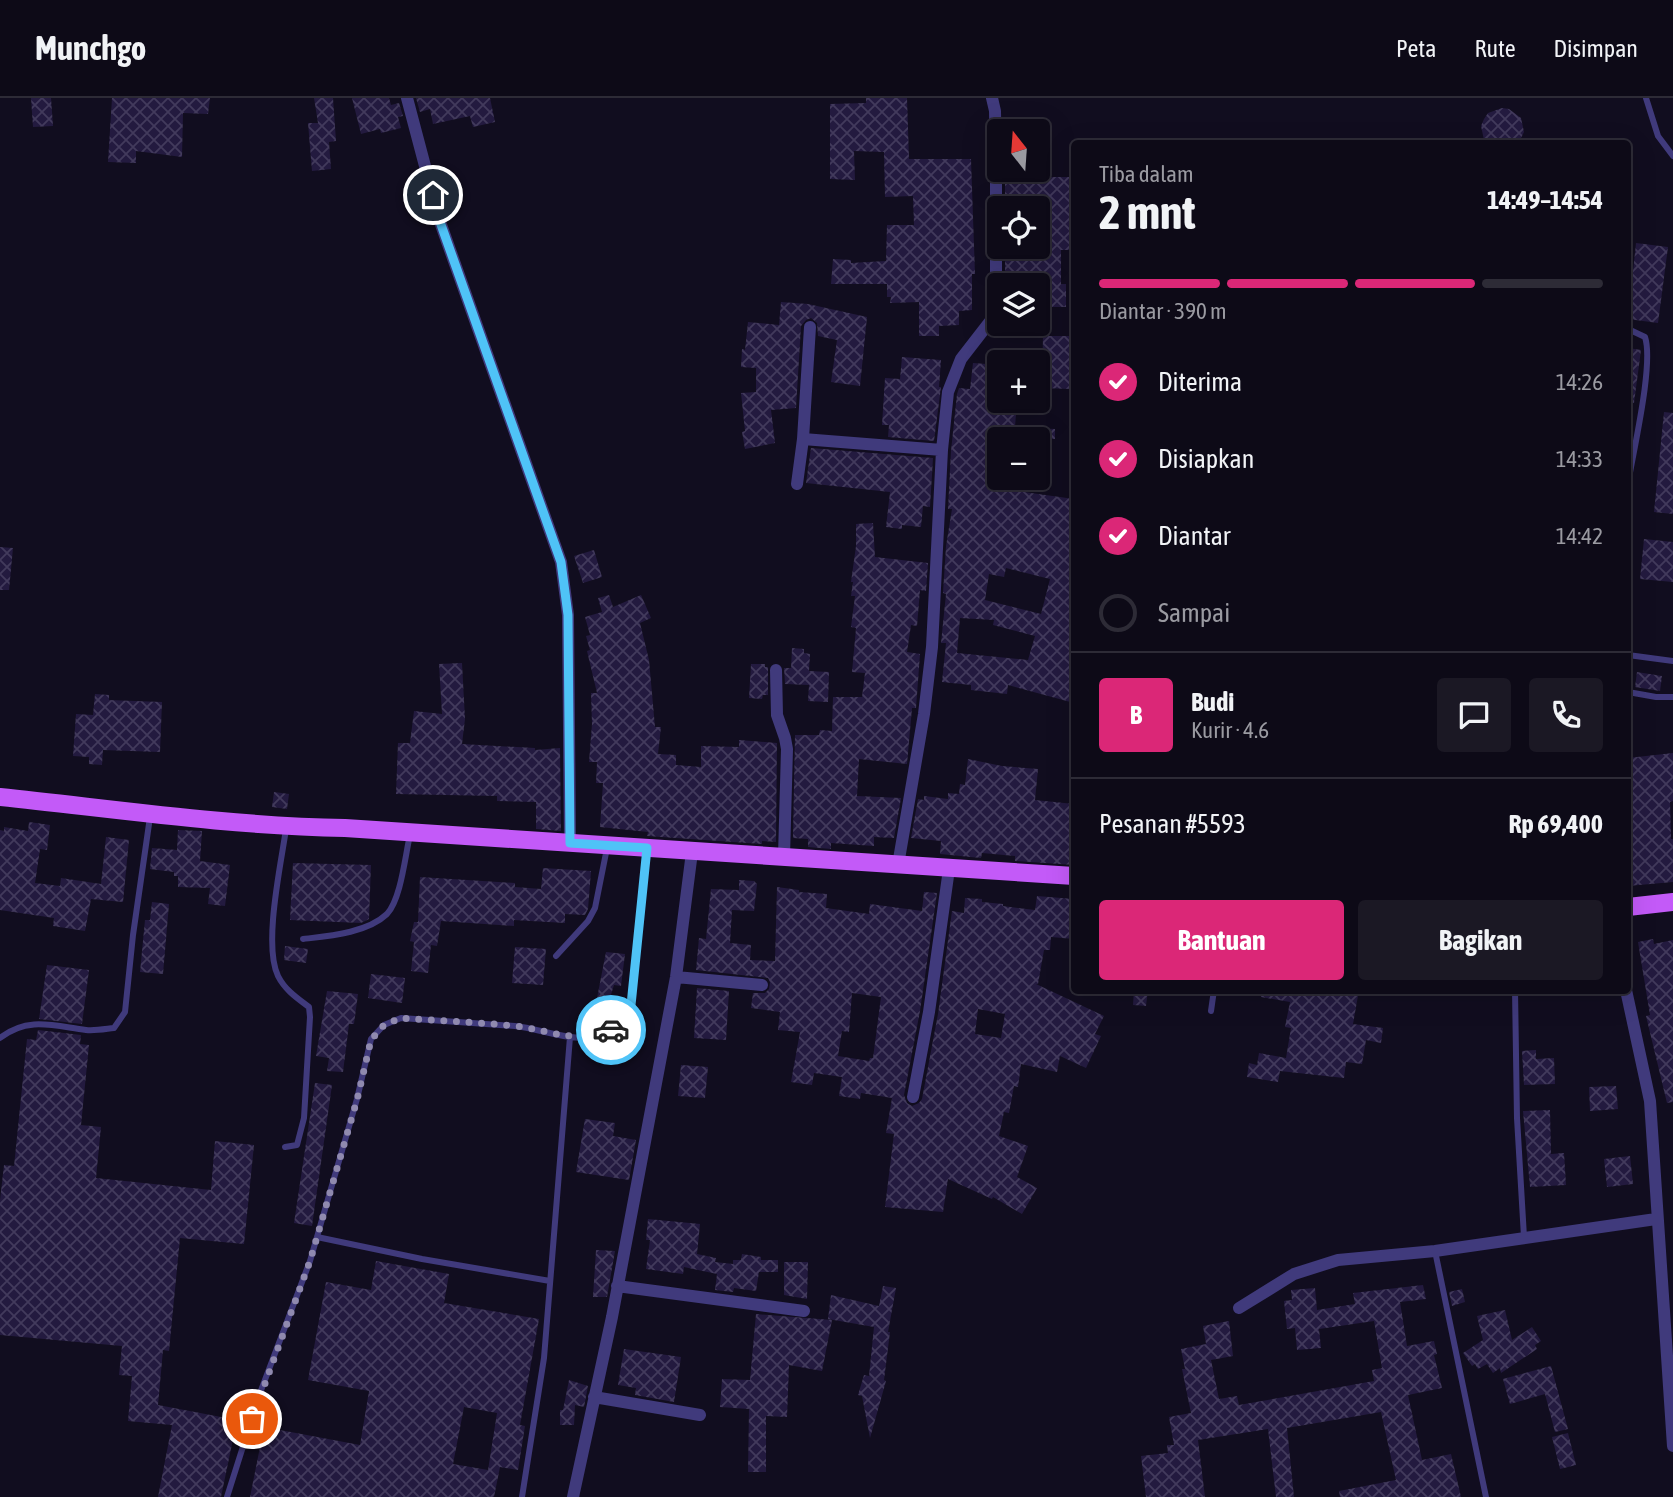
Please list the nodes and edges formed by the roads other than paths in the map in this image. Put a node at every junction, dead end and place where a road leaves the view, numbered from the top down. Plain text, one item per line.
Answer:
1 (407, 98) edge
2 (992, 98) edge
3 (1646, 98) edge
4 (1673, 156) edge
5 (810, 327) dead end
6 (1631, 330) edge
7 (803, 439) junction
8 (942, 450) junction
9 (1631, 465) edge
10 (797, 484) dead end
11 (1631, 655) edge
12 (1673, 661) edge
13 (776, 670) dead end
14 (1631, 693) edge
15 (1673, 696) edge
16 (0, 797) edge
17 (150, 815) junction
18 (286, 827) junction
19 (410, 833) junction
20 (570, 843) junction
21 (607, 846) junction
22 (647, 848) junction
23 (692, 852) junction
24 (784, 856) junction
25 (898, 864) junction
26 (949, 869) junction
27 (1071, 876) edge
28 (1673, 902) edge
29 (1631, 907) edge
30 (303, 939) dead end
31 (556, 956) dead end
32 (676, 977) junction
33 (762, 985) dead end
34 (1213, 994) edge
35 (1515, 994) edge
36 (1627, 994) edge
37 (1211, 1012) dead end
38 (570, 1037) junction
39 (0, 1038) edge
40 (913, 1097) dead end
41 (285, 1147) dead end
42 (1656, 1219) junction
43 (317, 1237) junction
44 (1524, 1239) junction
45 (1435, 1251) junction
46 (550, 1281) junction
47 (617, 1286) junction
48 (1239, 1308) dead end
49 (804, 1311) dead end
50 (1671, 1360) edge
51 (594, 1397) junction
52 (700, 1415) dead end
53 (1673, 1446) edge
54 (227, 1497) edge
55 (522, 1497) edge
56 (573, 1497) edge
57 (1486, 1497) edge

1 - 20 street
2 - 8 street
3 - 4 lane
5 - 7 street
6 - 9 lane
7 - 8 street
7 - 10 street
8 - 25 street
11 - 12 lane
13 - 24 street
14 - 15 lane
16 - 17 main road
17 - 18 main road
17 - 39 lane
18 - 19 main road
18 - 41 lane
19 - 20 main road
19 - 30 lane
20 - 21 main road
21 - 22 main road
21 - 31 lane
22 - 23 main road
22 - 38 lane
23 - 24 main road
23 - 32 street
24 - 25 main road
25 - 26 main road
26 - 27 main road
26 - 40 street
28 - 29 main road
32 - 33 street
32 - 47 street
34 - 37 lane
35 - 44 lane
36 - 42 street
38 - 43 lane
38 - 46 lane
42 - 44 street
42 - 50 street
43 - 46 lane
43 - 54 lane
44 - 45 street
45 - 48 street
45 - 57 lane
46 - 55 lane
47 - 49 street
47 - 51 street
50 - 53 street
51 - 52 street
51 - 56 street

